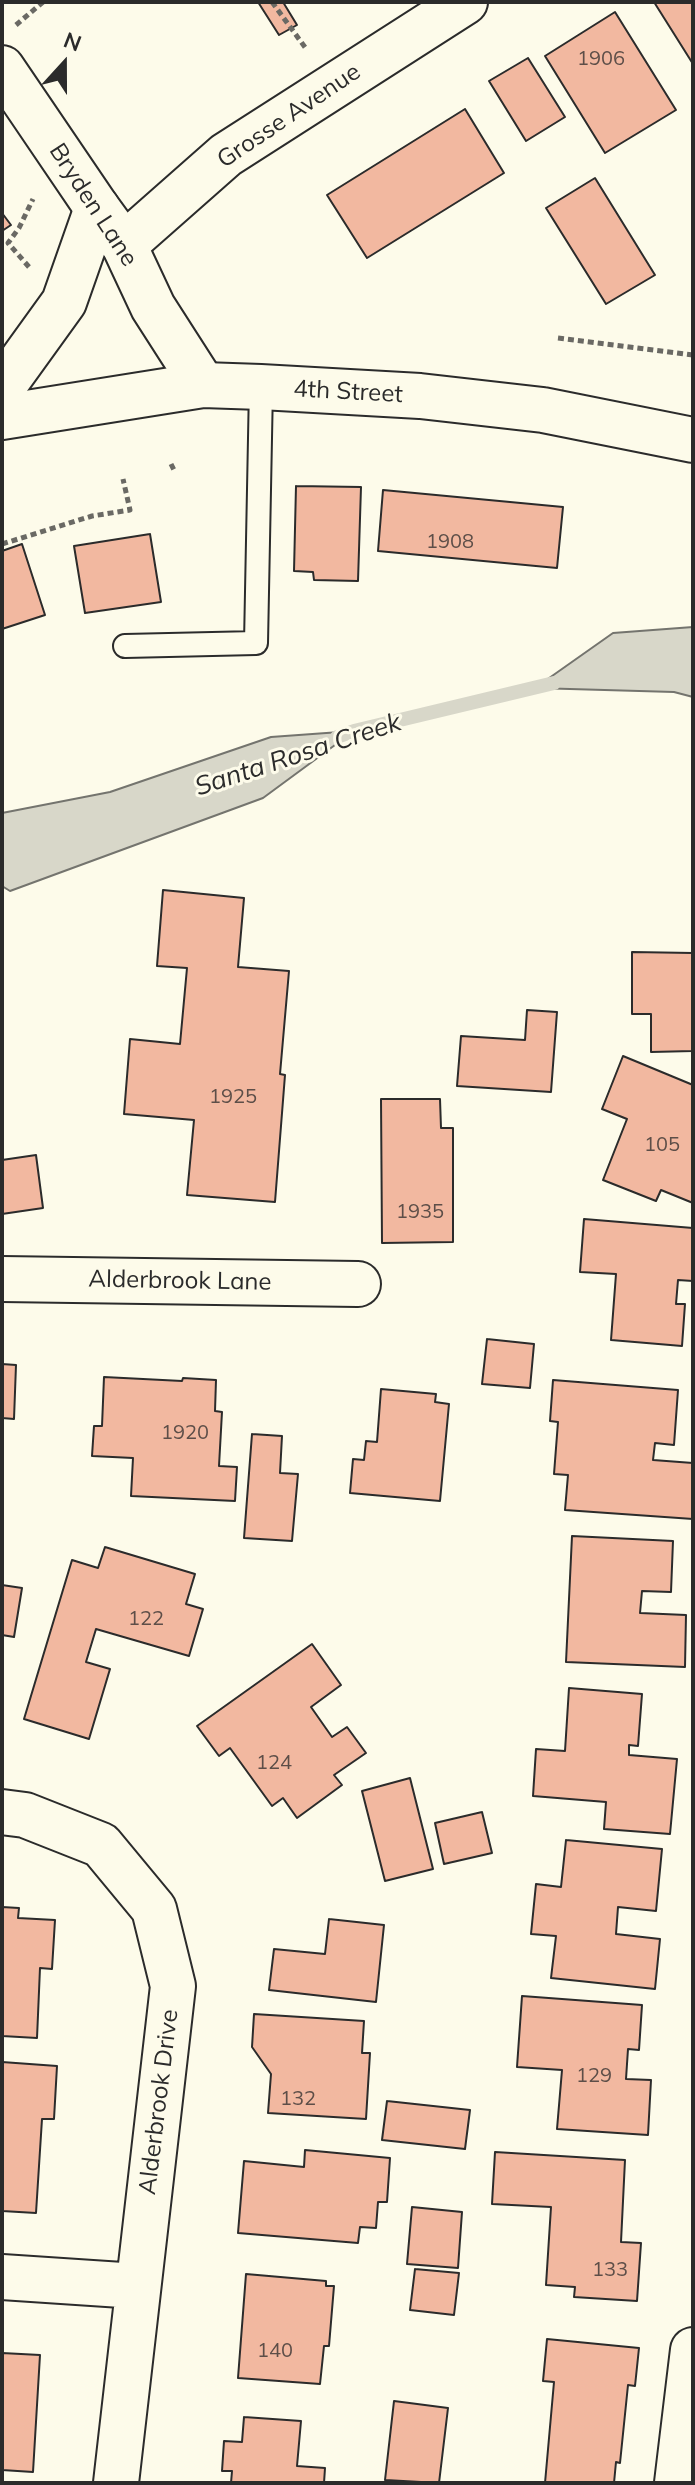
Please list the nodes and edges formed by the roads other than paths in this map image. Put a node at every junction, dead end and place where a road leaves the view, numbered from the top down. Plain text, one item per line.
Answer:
1 (465, 2) edge
2 (7, 48) edge
3 (97, 208) junction
4 (124, 245) junction
5 (203, 385) junction
6 (261, 387) junction
7 (2, 388) edge
8 (2, 417) edge
9 (693, 440) edge
10 (125, 646) dead end
11 (2, 1279) edge
12 (358, 1284) dead end
13 (2, 1812) edge
14 (2, 2277) edge
15 (137, 2286) junction
16 (693, 2350) edge
17 (116, 2483) edge
18 (677, 2483) edge

1 - 4 street, Grosse Avenue
2 - 3 street, Bryden Lane
3 - 4 street, Bryden Lane
3 - 7 street
4 - 5 street, Bryden Lane
5 - 6 street, 4th Street
5 - 8 street, 4th Street
6 - 9 street, 4th Street
6 - 10 lane
11 - 12 street, Alderbrook Lane
13 - 15 street, Alderbrook Drive
14 - 15 street
15 - 17 street, Alderbrook Drive
16 - 18 street

